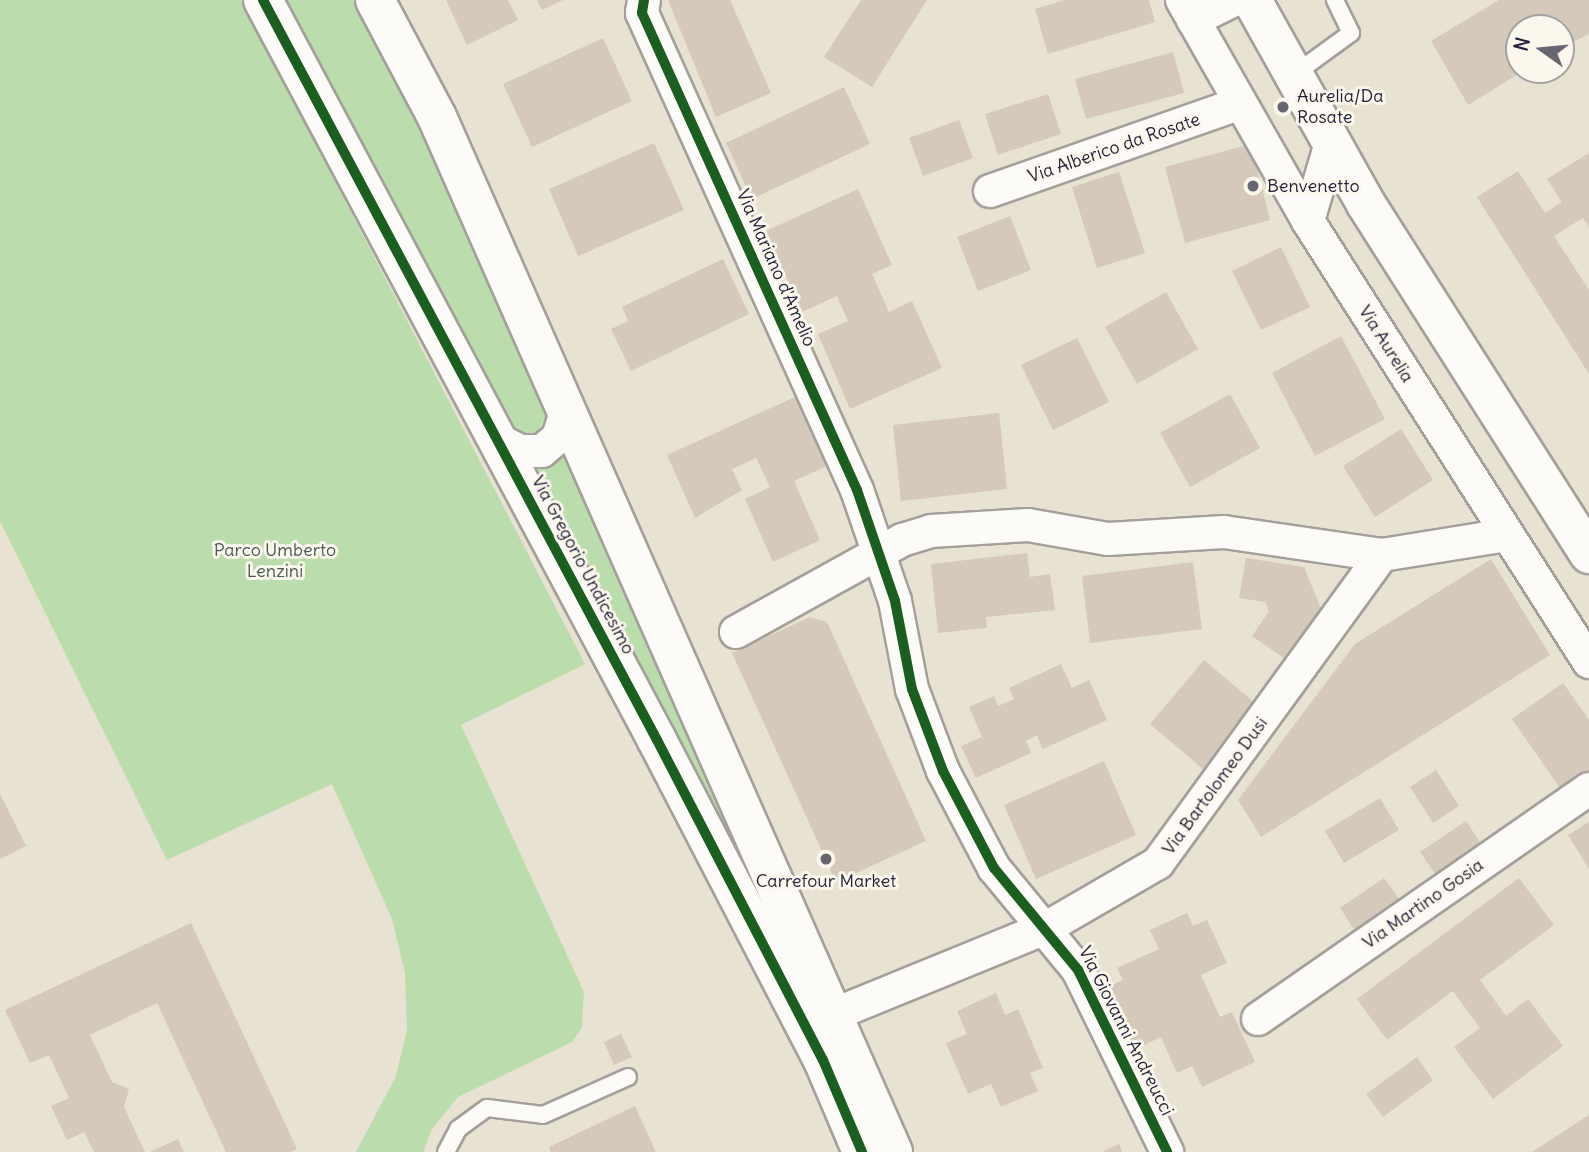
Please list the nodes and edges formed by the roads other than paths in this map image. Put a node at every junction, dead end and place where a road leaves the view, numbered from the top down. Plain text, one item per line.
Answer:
1 (263, 0) edge
2 (375, 0) edge
3 (644, 0) edge
4 (1234, 0) edge
5 (1252, 0) edge
6 (1335, 0) edge
7 (1188, 10) edge
8 (1291, 76) junction
9 (1239, 104) junction
10 (1331, 143) junction
11 (990, 191) dead end
12 (1308, 221) junction
13 (568, 409) junction
14 (496, 439) junction
15 (1507, 536) junction
16 (880, 552) junction
17 (1589, 554) edge
18 (1382, 555) junction
19 (736, 632) dead end
20 (1589, 662) edge
21 (1589, 789) edge
22 (1046, 928) junction
23 (835, 1014) junction
24 (1258, 1019) dead end
25 (628, 1077) dead end
26 (446, 1152) edge
27 (862, 1152) edge
28 (893, 1152) edge
29 (1167, 1152) edge

1 - 14 street, Via Gregorio Undicesimo
2 - 13 street
3 - 16 street, Via Mariano d'Amelio
4 - 7 street, Via Aurelia
5 - 8 street
6 - 8 lane
7 - 9 street, Via Aurelia
8 - 10 street
9 - 11 street, Via Alberico da Rosate
9 - 12 street, Via Aurelia
10 - 12 street
10 - 17 street
12 - 15 street, Via Aurelia
13 - 14 street, Via Gregorio Undicesimo
13 - 23 street
14 - 27 street, Via Gregorio Undicesimo
15 - 18 street
15 - 20 street, Via Aurelia
16 - 18 street
16 - 19 street
16 - 22 street, Via Giovanni Andreucci
18 - 22 street, Via Bartolomeo Dusi
21 - 24 street, Via Martino Gosia
22 - 23 street, Via Bartolomeo Dusi
22 - 29 street, Via Giovanni Andreucci
23 - 28 street
25 - 26 lane

